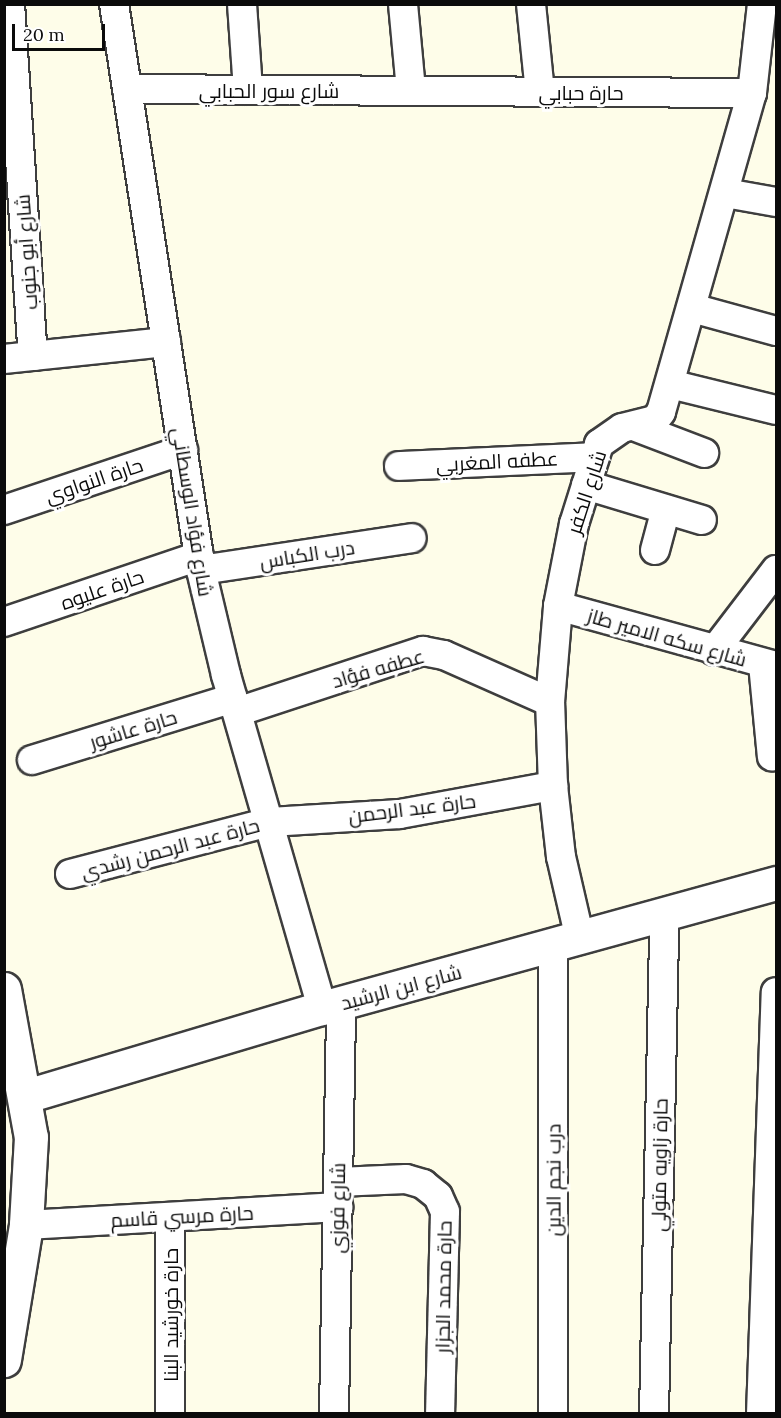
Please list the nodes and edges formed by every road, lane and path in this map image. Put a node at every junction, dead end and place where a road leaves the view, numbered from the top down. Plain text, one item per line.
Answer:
1 (10, 4) edge
2 (114, 4) edge
3 (242, 4) edge
4 (403, 4) edge
5 (531, 4) edge
6 (767, 15) edge
7 (127, 89) junction
8 (248, 90) junction
9 (411, 91) junction
10 (540, 92) junction
11 (752, 93) junction
12 (725, 193) junction
13 (777, 202) edge
14 (692, 308) junction
15 (777, 331) edge
16 (166, 342) junction
17 (33, 356) junction
18 (4, 359) edge
19 (670, 384) junction
20 (777, 410) edge
21 (636, 427) junction
22 (183, 450) junction
23 (704, 453) dead end
24 (595, 457) junction
25 (399, 466) dead end
26 (586, 485) junction
27 (666, 509) junction
28 (4, 510) edge
29 (702, 520) dead end
30 (412, 538) dead end
31 (655, 550) dead end
32 (200, 563) junction
33 (777, 570) edge
34 (558, 606) junction
35 (4, 622) edge
36 (714, 651) junction
37 (770, 665) edge
38 (550, 702) junction
39 (235, 705) junction
40 (772, 757) dead end
41 (32, 760) dead end
42 (553, 786) junction
43 (270, 822) junction
44 (70, 874) dead end
45 (777, 883) edge
46 (664, 917) junction
47 (566, 943) junction
48 (4, 989) edge
49 (777, 992) edge
50 (331, 1006) junction
51 (15, 1100) edge
52 (338, 1194) junction
53 (170, 1217) junction
54 (26, 1226) junction
55 (7, 1325) edge
56 (4, 1360) edge
57 (170, 1413) edge
58 (334, 1413) edge
59 (440, 1413) edge
60 (553, 1413) edge
61 (654, 1413) edge
62 (761, 1413) edge

1 - 17 street, شارع أبو جنوب
2 - 7 street, شارع فؤاد الوسطاني
3 - 8 street
4 - 9 street
5 - 10 street
6 - 11 street, شارع الكفر
7 - 8 street, شارع سور الحبابي
7 - 16 street, شارع فؤاد الوسطاني
8 - 9 street, شارع سور الحبابي
9 - 10 street, حارة حبابي
10 - 11 street, حارة حبابي
11 - 12 street, شارع الكفر
12 - 13 street
12 - 14 street, شارع الكفر
14 - 15 street
14 - 19 street, شارع الكفر
16 - 17 street
16 - 22 street, شارع فؤاد الوسطاني
17 - 18 street
19 - 20 street
19 - 21 street, شارع الكفر
21 - 23 street
21 - 24 street, شارع الكفر
22 - 28 street, حارة النواوي
22 - 32 street, شارع فؤاد الوسطاني
24 - 25 street, عطفه المغربي
24 - 26 street, شارع الكفر
26 - 27 street
26 - 34 street, شارع الكفر
27 - 29 street
27 - 31 street
30 - 32 street, درب الكباس
32 - 35 street, حارة عليوه
32 - 39 street, شارع فؤاد الوسطاني
33 - 36 street
34 - 36 street, شارع سكه الامير طاز
34 - 38 street, شارع الكفر
36 - 37 street, شارع سكه الامير طاز
37 - 40 street
38 - 39 street, عطفه فؤاد
38 - 42 street, شارع الكفر
39 - 41 street, حارة عاشور
39 - 43 street, شارع فؤاد الوسطاني
42 - 43 street, حارة عبد الرحمن
42 - 47 street, شارع الكفر
43 - 44 street, حارة عبد الرحمن رشدي
43 - 50 street, شارع فؤاد الوسطاني
45 - 46 street, شارع ابن الرشيد
46 - 47 street, شارع ابن الرشيد
46 - 61 street, حارة زاويه متولي
47 - 50 street, شارع ابن الرشيد
47 - 60 street, درب نجم الدين
48 - 51 street
49 - 62 street
50 - 51 street, شارع ابن الرشيد
50 - 52 street, شارع فوزي
51 - 54 street
52 - 53 street, حارة مرسي قاسم
52 - 58 street, شارع فوزي
52 - 59 street, حارة محمد الجزار
53 - 54 street, حارة مرسي قاسم
53 - 57 street, حارة خورشيد البنا
54 - 55 street
55 - 56 street

